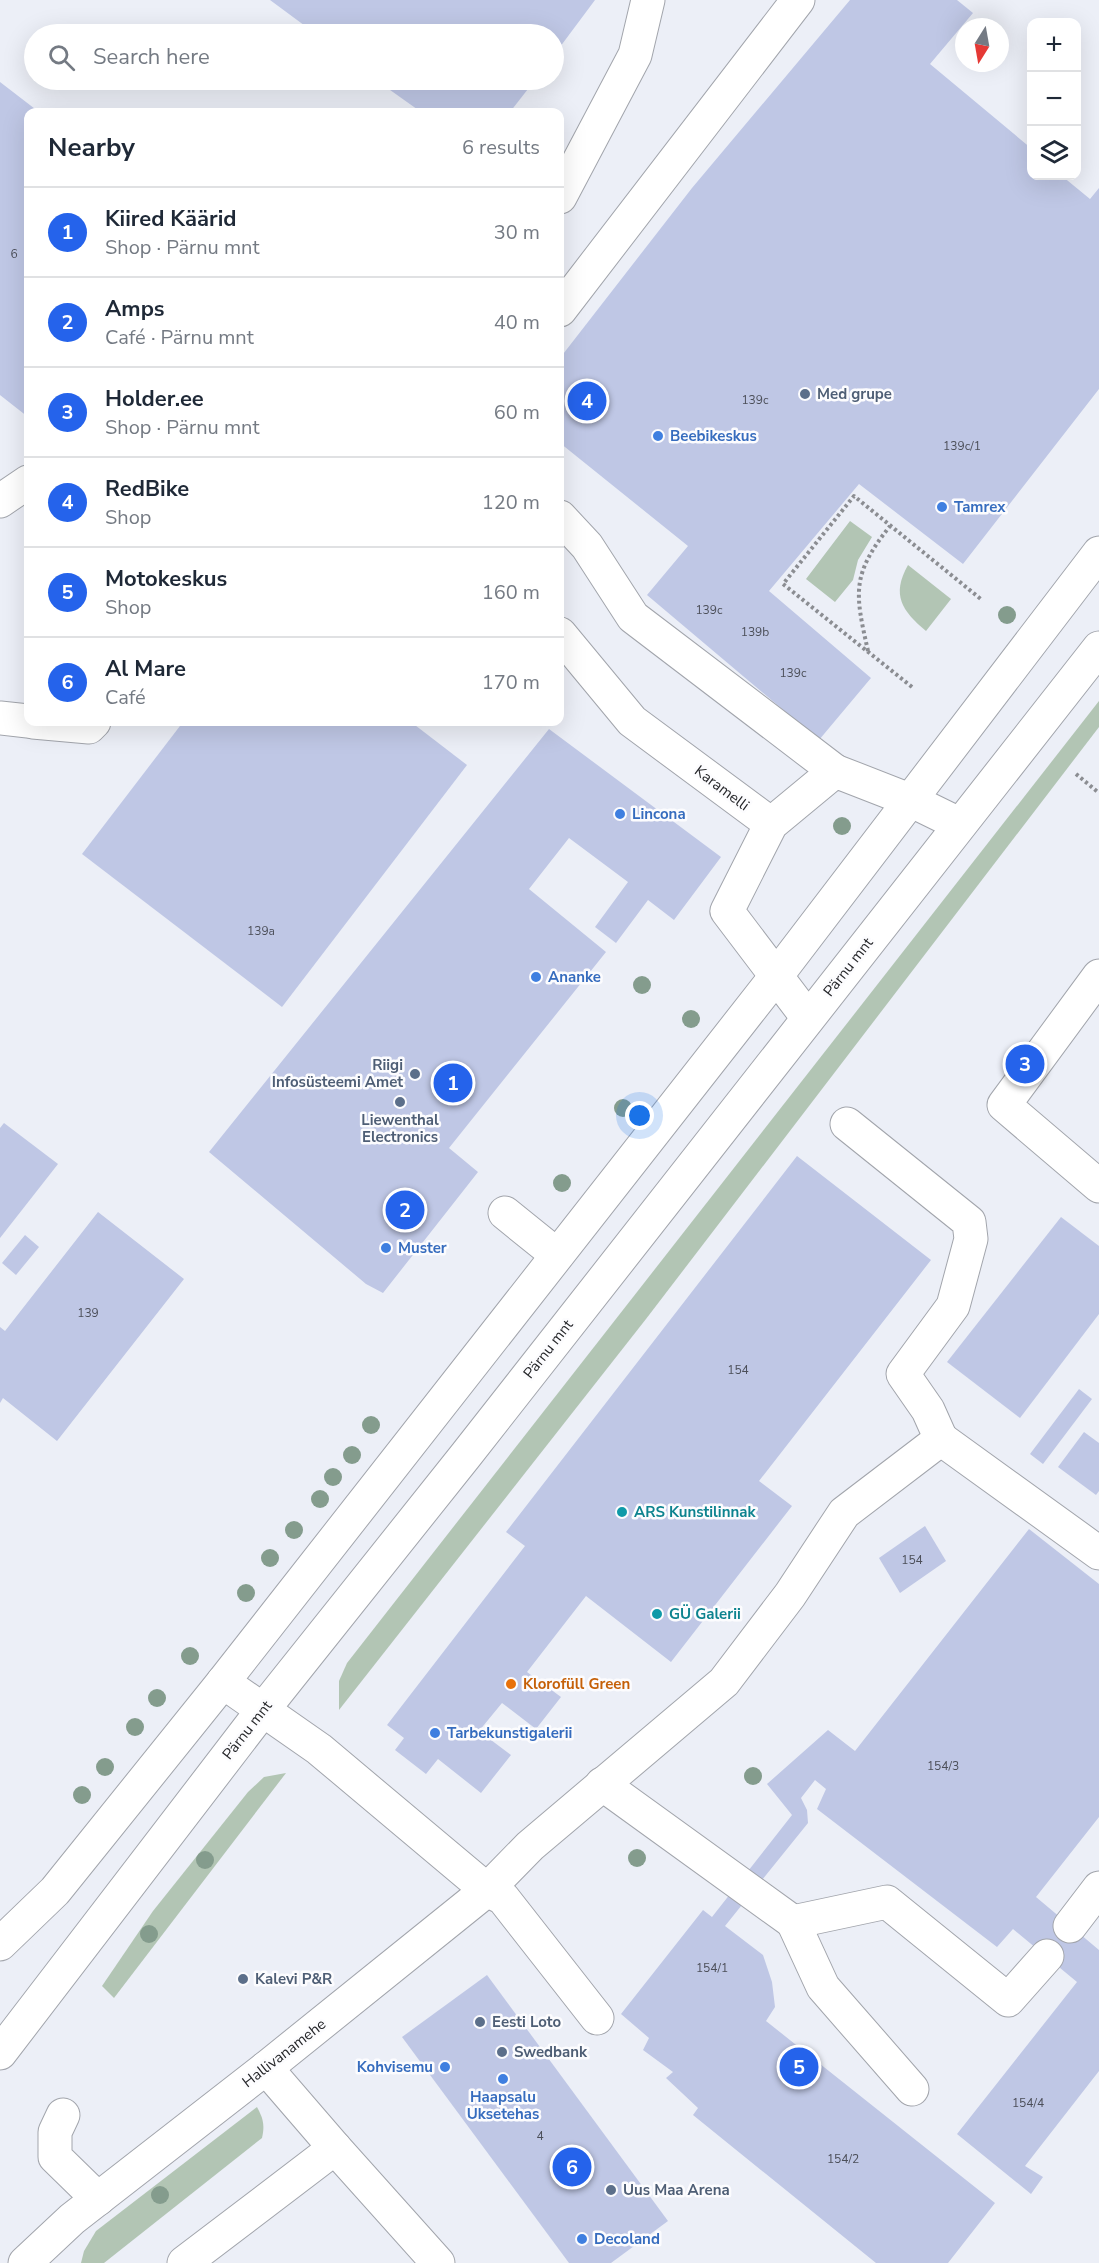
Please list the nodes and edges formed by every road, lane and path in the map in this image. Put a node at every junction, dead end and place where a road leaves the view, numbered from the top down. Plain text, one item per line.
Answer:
1 (648, 0) edge
2 (798, 0) edge
3 (564, 189) edge
4 (564, 305) edge
5 (24, 486) edge
6 (0, 501) edge
7 (564, 521) edge
8 (890, 526) junction
9 (1099, 553) edge
10 (982, 600) dead end
11 (564, 639) edge
12 (1099, 648) edge
13 (869, 652) junction
14 (912, 687) dead end
15 (0, 718) edge
16 (24, 720) edge
17 (835, 771) junction
18 (1076, 774) dead end
19 (1099, 793) edge
20 (912, 801) junction
21 (771, 824) junction
22 (959, 824) junction
23 (777, 975) junction
24 (1099, 976) edge
25 (808, 1018) junction
26 (847, 1124) dead end
27 (1099, 1186) edge
28 (505, 1213) dead end
29 (557, 1255) junction
30 (941, 1439) junction
31 (1099, 1553) edge
32 (223, 1682) junction
33 (262, 1711) junction
34 (602, 1784) junction
35 (1099, 1888) edge
36 (487, 1890) junction
37 (793, 1922) junction
38 (1070, 1926) dead end
39 (0, 1944) edge
40 (1047, 1956) dead end
41 (597, 2018) dead end
42 (0, 2053) edge
43 (266, 2068) junction
44 (912, 2089) dead end
45 (63, 2115) dead end
46 (335, 2148) junction
47 (98, 2199) junction
48 (25, 2263) edge
49 (184, 2263) edge
50 (438, 2263) edge

1 - 3 main road
2 - 4 main road
5 - 6 main road
7 - 17 main road
8 - 10 path
8 - 13 path
8 - 13 path
9 - 20 main road
11 - 21 main road, Karamelli
12 - 22 main road, Pärnu mnt
13 - 14 path
15 - 16 main road
17 - 20 main road
17 - 21 main road
18 - 19 path
20 - 22 main road
20 - 23 main road
21 - 23 main road
22 - 25 main road, Pärnu mnt
23 - 25 main road
23 - 29 main road
24 - 27 main road
25 - 33 main road, Pärnu mnt
26 - 30 main road
28 - 29 main road
29 - 32 main road
30 - 31 main road
30 - 34 main road, Hallivanamehe
32 - 33 main road
32 - 39 main road
33 - 36 main road
33 - 42 main road, Pärnu mnt
34 - 36 main road, Hallivanamehe
34 - 37 main road
35 - 38 main road
36 - 41 main road
36 - 43 main road, Hallivanamehe
37 - 40 main road
37 - 44 main road
43 - 46 main road
43 - 47 main road, Hallivanamehe
45 - 47 main road
46 - 49 main road
46 - 50 main road
47 - 48 main road, Hallivanamehe

